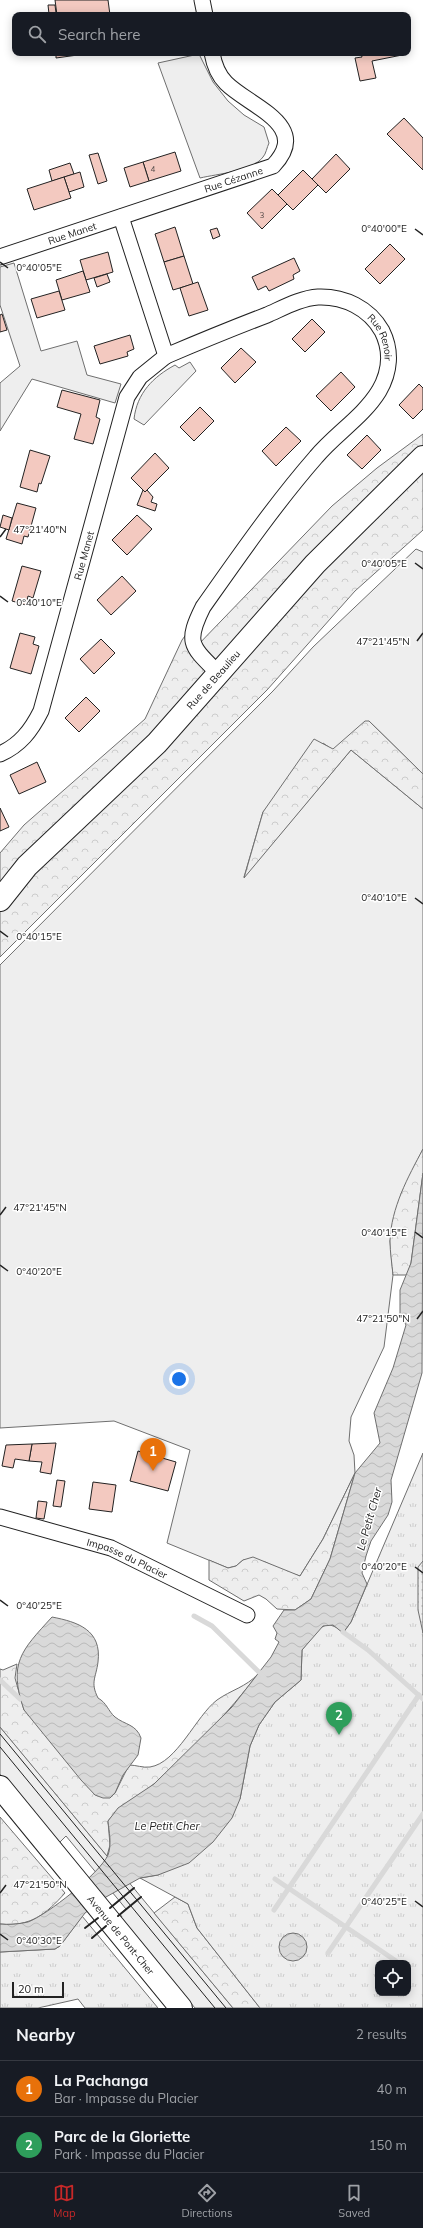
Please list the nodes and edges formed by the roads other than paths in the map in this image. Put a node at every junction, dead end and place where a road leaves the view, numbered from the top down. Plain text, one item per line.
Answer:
1 (202, 0) edge
2 (204, 12) edge
3 (213, 56) edge
4 (121, 218) junction
5 (0, 257) edge
6 (166, 356) junction
7 (423, 457) edge
8 (218, 672) junction
9 (0, 754) edge
10 (0, 900) edge
11 (0, 1517) edge
12 (247, 1615) dead end
13 (0, 1787) edge
14 (181, 2008) edge

1 - 2 street
3 - 4 street, Rue Cézanne
4 - 5 street, Rue Manet
4 - 6 street
6 - 8 street, Rue Renoir
6 - 9 street, Rue Manet
7 - 8 street, Rue de Beaulieu
8 - 10 street, Rue de Beaulieu
11 - 12 street, Impasse du Placier
13 - 14 street, Avenue de Pont-Cher

